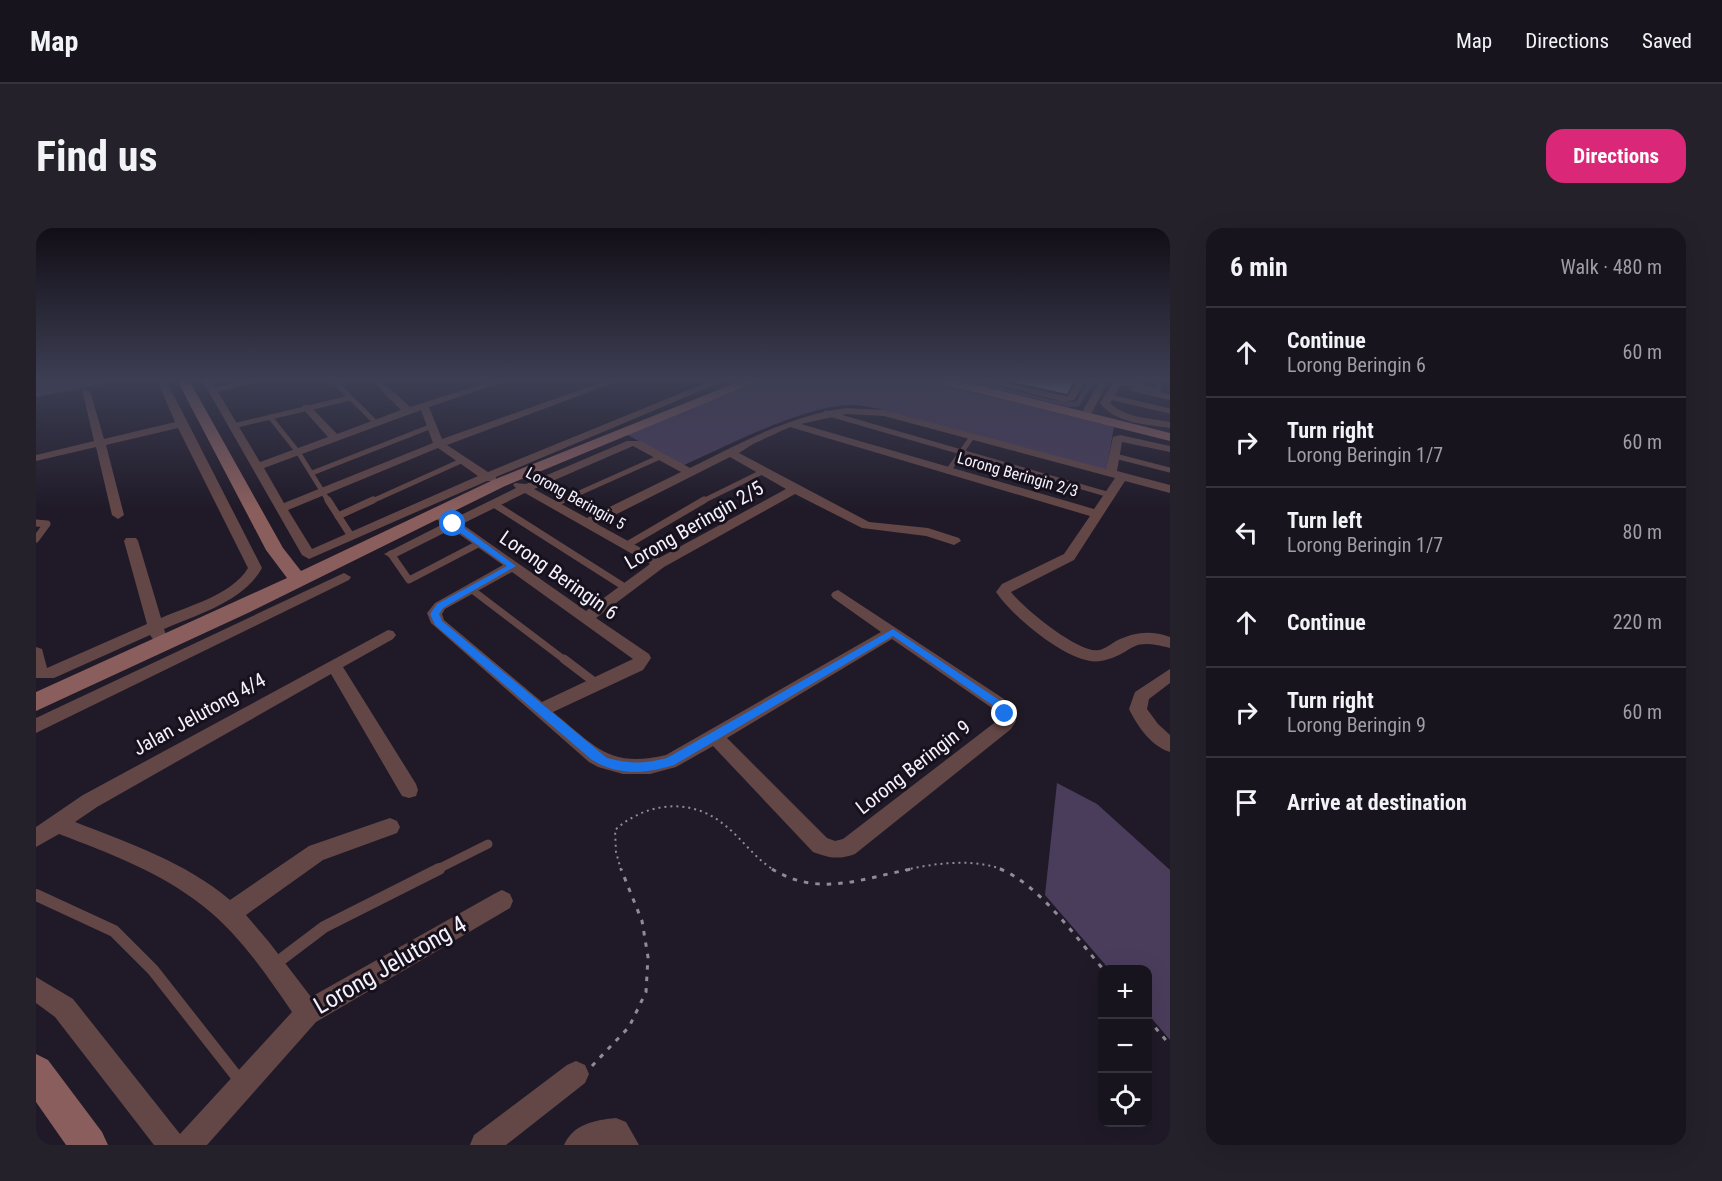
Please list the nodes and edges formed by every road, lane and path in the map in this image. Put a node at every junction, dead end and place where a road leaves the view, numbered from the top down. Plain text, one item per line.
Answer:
1 (95, 423) edge
2 (206, 423) edge
3 (231, 423) edge
4 (246, 423) edge
5 (275, 423) edge
6 (321, 423) edge
7 (376, 423) edge
8 (431, 423) edge
9 (498, 423) edge
10 (626, 423) edge
11 (645, 423) edge
12 (795, 423) edge
13 (860, 423) edge
14 (918, 423) edge
15 (1112, 423) edge
16 (180, 424) joint
17 (791, 424) junction
18 (233, 426) junction
19 (432, 426) junction
20 (972, 437) junction
21 (1170, 437) edge
22 (335, 438) junction
23 (100, 443) junction
24 (439, 444) junction
25 (1170, 449) edge
26 (298, 452) junction
27 (961, 452) junction
28 (736, 454) junction
29 (1115, 456) junction
30 (660, 457) junction
31 (36, 458) edge
32 (461, 461) junction
33 (257, 467) junction
34 (1170, 470) edge
35 (948, 471) junction
36 (689, 472) junction
37 (762, 472) junction
38 (312, 473) junction
39 (1116, 476) junction
40 (498, 480) junction
41 (526, 488) junction
42 (795, 489) junction
43 (1170, 489) edge
44 (323, 491) junction
45 (1110, 495) junction
46 (494, 504) junction
47 (555, 504) junction
48 (282, 508) junction
49 (436, 514) junction
50 (1097, 514) junction
51 (118, 515) dead end
52 (338, 516) junction
53 (36, 523) edge
54 (588, 523) junction
55 (453, 524) junction
56 (351, 536) junction
57 (36, 539) edge
58 (131, 541) dead end
59 (954, 541) dead end
60 (480, 543) junction
61 (627, 545) junction
62 (391, 554) joint
63 (659, 564) junction
64 (512, 566) junction
65 (344, 577) dead end
66 (298, 580) junction
67 (626, 588) junction
68 (471, 589) junction
69 (838, 595) dead end
70 (249, 614) junction
71 (586, 618) junction
72 (156, 626) junction
73 (893, 632) junction
74 (388, 635) dead end
75 (1170, 643) edge
76 (161, 644) junction
77 (36, 653) edge
78 (334, 665) junction
79 (1170, 675) edge
80 (597, 684) junction
81 (36, 702) edge
82 (541, 710) junction
83 (36, 726) edge
84 (715, 737) junction
85 (1170, 745) edge
86 (409, 790) dead end
87 (55, 823) junction
88 (390, 827) dead end
89 (36, 838) edge
90 (488, 844) dead end
91 (36, 895) edge
92 (502, 901) dead end
93 (229, 914) junction
94 (274, 965) junction
95 (1100, 965) edge
96 (36, 988) edge
97 (307, 1013) junction
98 (1152, 1024) edge
99 (1170, 1045) edge
100 (36, 1072) edge
101 (576, 1074) joint
102 (243, 1085) junction
103 (90, 1145) edge
104 (171, 1145) edge
105 (189, 1145) edge
106 (484, 1145) edge
107 (578, 1145) edge
108 (625, 1145) edge

1 - 23 street
2 - 66 street
3 - 18 street
4 - 18 lane
5 - 26 lane
6 - 22 street
7 - 22 street
8 - 19 street
9 - 24 street
10 - 40 street
11 - 40 street
12 - 17 street
13 - 27 lane
14 - 20 street
15 - 21 street
16 - 23 street
16 - 72 street
17 - 28 street
17 - 35 street, Lorong Beringin 2/3
18 - 33 street
19 - 24 street
19 - 38 lane
20 - 27 lane
20 - 39 street
22 - 26 street
23 - 31 street
23 - 51 street
24 - 32 street, Lorong Beringin 5
24 - 44 street
25 - 29 street
26 - 33 street
26 - 38 lane
27 - 35 lane
27 - 45 lane
28 - 36 street
28 - 37 street
29 - 34 lane
29 - 39 street
30 - 36 street
30 - 41 street
30 - 47 lane
32 - 40 street, Lorong Beringin 5
32 - 52 lane
33 - 48 street
35 - 50 street, Lorong Beringin 2/3
36 - 54 street
37 - 42 street
37 - 61 lane
38 - 44 lane
39 - 43 street
39 - 45 street
40 - 41 street, Lorong Beringin 5
40 - 49 street
40 - 56 street
41 - 46 street
41 - 47 street, Lorong Beringin 5
42 - 59 street
42 - 63 street, Lorong Beringin 2/5
44 - 48 street
44 - 52 lane
45 - 50 street
46 - 55 street
46 - 67 lane
47 - 54 street, Lorong Beringin 5
48 - 56 street
49 - 55 street, Lorong Beringin 6
49 - 66 street
50 - 75 street
52 - 56 lane
53 - 57 lane
54 - 61 street, Lorong Beringin 5
55 - 60 street, Lorong Beringin 6
55 - 62 street
58 - 72 street
60 - 62 lane
60 - 64 street, Lorong Beringin 6
61 - 63 street, Lorong Beringin 5
63 - 67 street, Lorong Beringin 2/5
64 - 68 street
64 - 71 street, Lorong Beringin 6
65 - 70 street
66 - 70 street
67 - 71 street, Lorong Beringin 2/5
68 - 80 lane
68 - 82 street
69 - 73 street, Lorong Beringin 9
70 - 76 street
70 - 83 street
71 - 80 street, Lorong Beringin 6
72 - 76 street
72 - 77 street
73 - 84 street
73 - 84 street, Lorong Beringin 9
74 - 78 street, Jalan Jelutong 4/4
76 - 81 street
78 - 86 street
78 - 87 street, Jalan Jelutong 4/4
79 - 85 street
80 - 82 street
82 - 84 street
87 - 89 street, Jalan Jelutong 4/4
87 - 93 street
88 - 93 street
90 - 94 lane
91 - 102 lane
92 - 97 street, Lorong Jelutong 4
93 - 94 street
94 - 97 street
95 - 101 path
96 - 104 street
97 - 102 street, Lorong Jelutong 4
98 - 99 path
100 - 103 street
101 - 106 street
102 - 105 street, Lorong Jelutong 4
107 - 108 street

